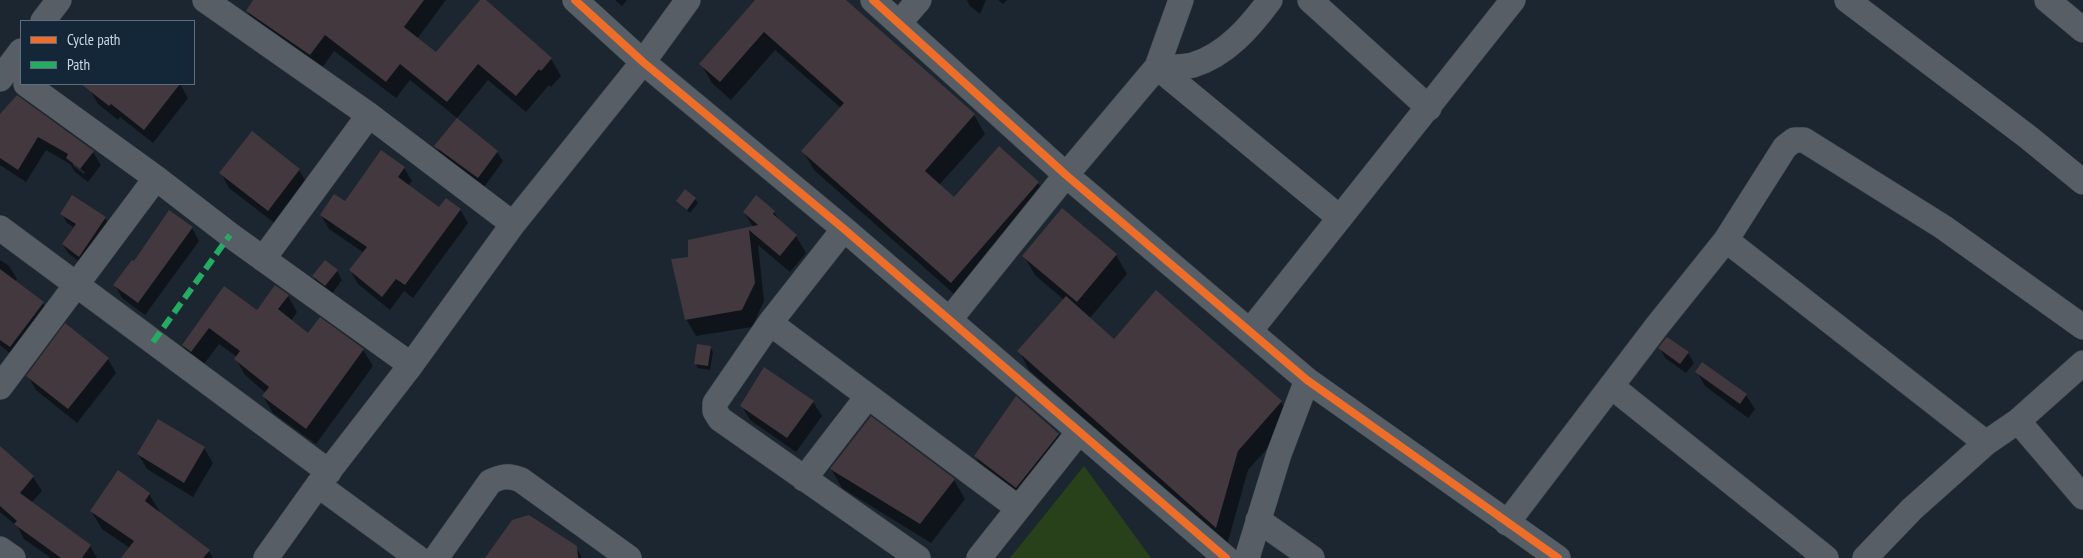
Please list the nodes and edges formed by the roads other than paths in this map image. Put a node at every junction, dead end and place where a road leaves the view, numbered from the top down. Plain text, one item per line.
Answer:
1 (59, 0) edge
2 (205, 0) edge
3 (575, 0) edge
4 (688, 0) edge
5 (873, 0) edge
6 (919, 0) edge
7 (1181, 0) edge
8 (1270, 0) edge
9 (1310, 0) edge
10 (1513, 0) edge
11 (2047, 0) edge
12 (1859, 3) edge
13 (44, 20) edge
14 (899, 23) junction
15 (2083, 30) edge
16 (643, 62) junction
17 (1157, 67) junction
18 (32, 85) edge
19 (1429, 108) junction
20 (368, 115) junction
21 (1066, 175) junction
22 (156, 178) junction
23 (2081, 178) edge
24 (1340, 218) junction
25 (513, 224) junction
26 (0, 228) edge
27 (844, 229) junction
28 (1726, 240) junction
29 (263, 259) junction
30 (76, 285) junction
31 (950, 319) junction
32 (770, 322) junction
33 (2083, 327) edge
34 (1250, 331) junction
35 (2083, 363) edge
36 (411, 365) junction
37 (2, 380) edge
38 (1307, 380) junction
39 (1611, 386) junction
40 (868, 396) junction
41 (2018, 422) junction
42 (1079, 432) junction
43 (1986, 443) junction
44 (324, 479) junction
45 (804, 479) junction
46 (2083, 497) edge
47 (1018, 508) junction
48 (1258, 520) junction
49 (1507, 523) junction
50 (389, 550) edge
51 (620, 556) edge
52 (266, 558) edge
53 (418, 558) edge
54 (436, 558) edge
55 (918, 558) edge
56 (979, 558) edge
57 (1226, 558) edge
58 (1247, 558) edge
59 (1312, 558) edge
60 (1558, 558) edge
61 (1826, 558) edge
62 (1866, 558) edge

1 - 13 street
2 - 20 street
3 - 16 street
4 - 16 street
5 - 14 street
6 - 14 street
7 - 17 street
8 - 17 street
9 - 19 street
10 - 19 street
11 - 15 street
12 - 23 street
14 - 21 street
16 - 25 street
16 - 27 street
17 - 21 street
17 - 24 street
18 - 22 street
19 - 24 street
20 - 25 street
20 - 29 street
21 - 31 street
21 - 34 street
22 - 29 street
22 - 30 street
24 - 34 street
25 - 36 street
26 - 30 street
27 - 31 street
27 - 32 street
28 - 33 street
28 - 39 street
28 - 43 street
29 - 36 street
30 - 37 street
30 - 44 street
31 - 42 street
32 - 40 street
32 - 45 street
34 - 38 street
35 - 41 street
36 - 44 street
38 - 48 street
38 - 49 street
39 - 49 street
39 - 61 street
40 - 45 street
40 - 47 street
41 - 43 street
41 - 46 street
42 - 47 street
42 - 57 street
43 - 62 street
44 - 50 street
44 - 52 street
45 - 55 street
47 - 56 street
48 - 58 street
48 - 59 street
49 - 60 street
50 - 53 street
51 - 54 street

